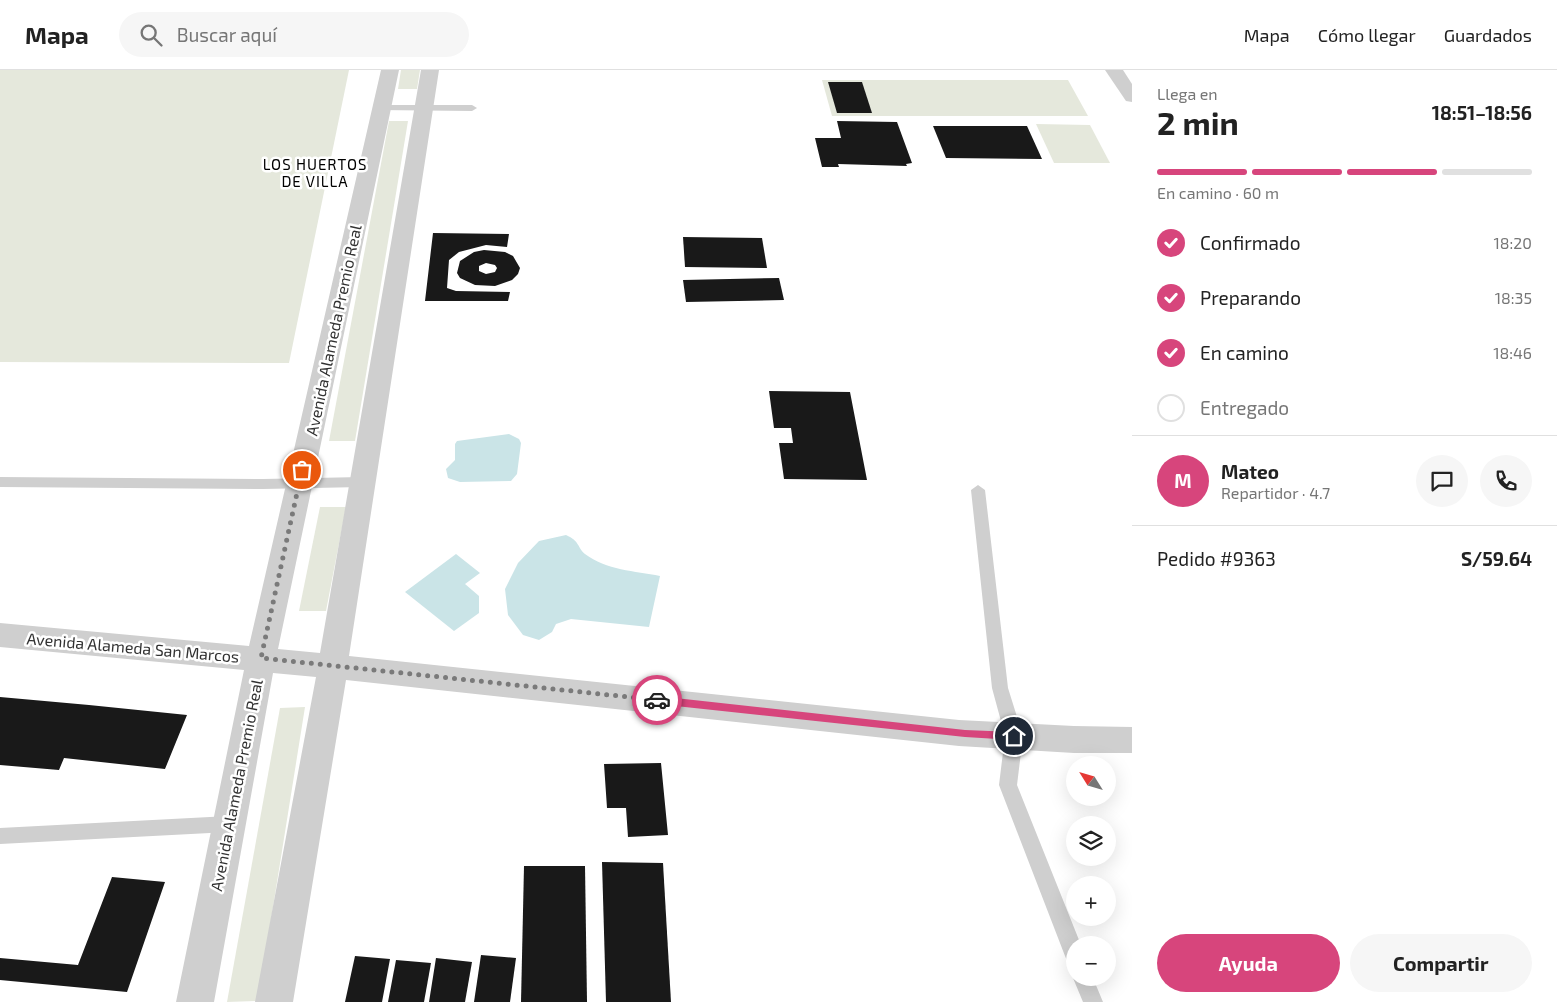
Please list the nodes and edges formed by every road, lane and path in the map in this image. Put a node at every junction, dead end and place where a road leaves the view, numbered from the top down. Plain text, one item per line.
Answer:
1 (390, 70) edge
2 (430, 70) edge
3 (1114, 70) edge
4 (1132, 97) edge
5 (382, 108) junction
6 (424, 108) junction
7 (472, 108) dead end
8 (0, 482) edge
9 (300, 482) junction
10 (362, 482) junction
11 (978, 490) dead end
12 (0, 635) edge
13 (261, 658) junction
14 (333, 665) junction
15 (1014, 736) junction
16 (1132, 740) edge
17 (229, 824) junction
18 (0, 836) edge
19 (1067, 936) edge
20 (1087, 986) edge
21 (195, 1002) edge
22 (274, 1002) edge
23 (1093, 1002) edge

1 - 5 street, Avenida Alameda Premio Real
2 - 6 street
3 - 4 street
5 - 6 lane
5 - 9 street, Avenida Alameda Premio Real
6 - 7 lane
6 - 10 street
8 - 9 lane
9 - 10 lane
9 - 13 street, Avenida Alameda Premio Real
10 - 14 street
11 - 15 lane
12 - 13 street, Avenida Alameda San Marcos
13 - 14 street, Avenida Alameda San Marcos
13 - 17 street, Avenida Alameda Premio Real
14 - 15 street, Avenida Alameda San Marcos
14 - 22 street
15 - 16 street, Avenida Alameda San Marcos
15 - 19 lane
17 - 18 lane
17 - 21 street, Avenida Alameda Premio Real
20 - 23 lane

